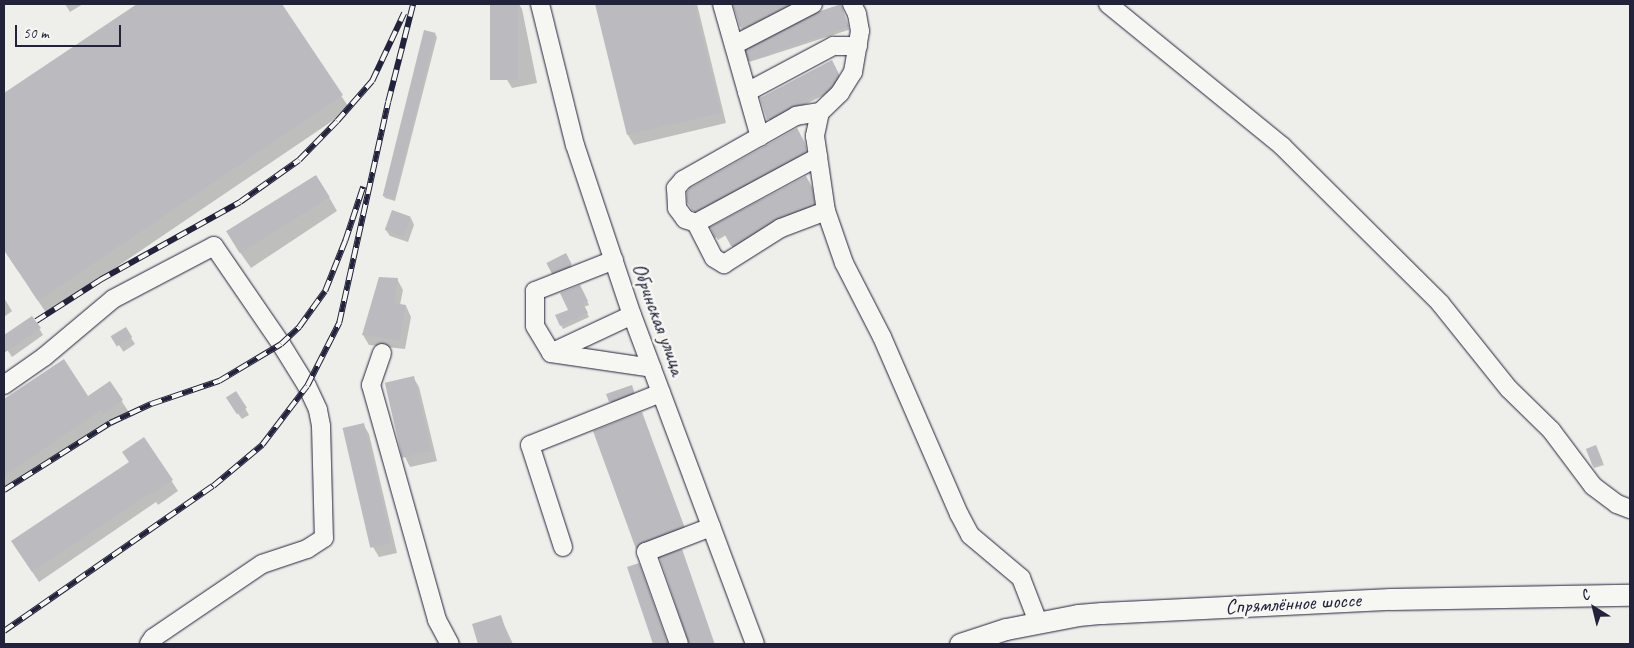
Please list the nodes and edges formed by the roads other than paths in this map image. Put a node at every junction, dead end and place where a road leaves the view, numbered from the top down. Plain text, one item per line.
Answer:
1 (540, 4) edge
2 (722, 4) edge
3 (813, 4) edge
4 (852, 4) edge
5 (1108, 4) edge
6 (734, 45) junction
7 (858, 46) junction
8 (747, 92) junction
9 (820, 112) junction
10 (760, 137) junction
11 (818, 157) junction
12 (826, 211) junction
13 (696, 223) junction
14 (614, 260) junction
15 (632, 315) junction
16 (382, 353) dead end
17 (551, 353) junction
18 (652, 368) junction
19 (4, 385) edge
20 (661, 393) junction
21 (1630, 509) edge
22 (711, 527) junction
23 (563, 547) dead end
24 (1630, 595) edge
25 (1038, 622) junction
26 (149, 644) edge
27 (450, 644) edge
28 (679, 644) edge
29 (754, 644) edge
30 (960, 644) edge

1 - 14 street, Обринская улица
2 - 6 street
3 - 6 street
4 - 7 street
5 - 21 street
6 - 8 street
7 - 8 street
7 - 9 street
8 - 10 street
9 - 10 street
9 - 11 street
10 - 13 street
11 - 12 street
11 - 13 street
12 - 13 street
12 - 25 street
14 - 15 street, Обринская улица
14 - 17 street
15 - 17 street
15 - 18 street, Обринская улица
16 - 27 street
17 - 18 street
18 - 20 street, Обринская улица
19 - 26 street
20 - 22 street, Обринская улица
20 - 23 street
22 - 28 street
22 - 29 street, Обринская улица
24 - 25 main road, Спрямлённое шоссе
25 - 30 main road, Спрямлённое шоссе

